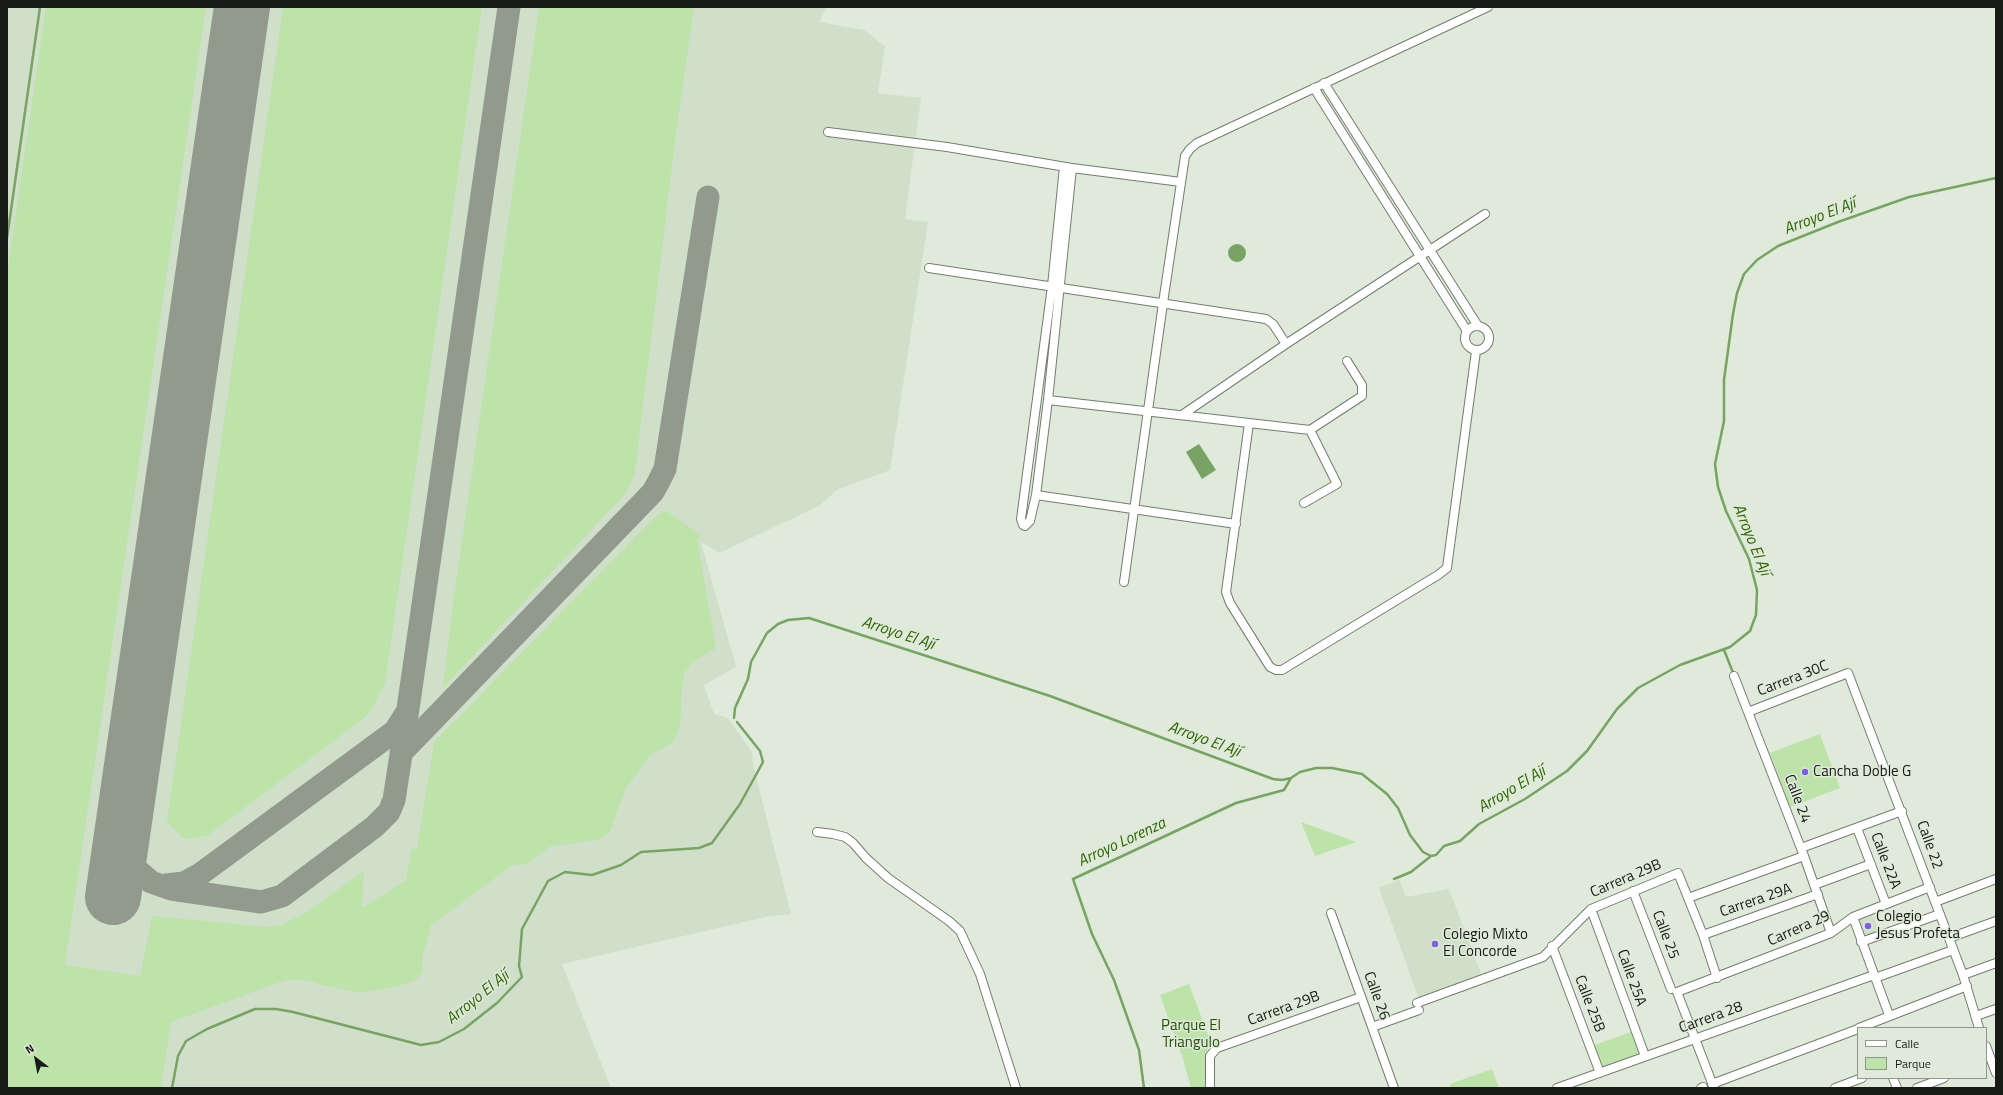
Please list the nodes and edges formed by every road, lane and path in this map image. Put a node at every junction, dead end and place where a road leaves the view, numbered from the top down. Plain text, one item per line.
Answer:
1 (1488, 7) edge
2 (1324, 83) junction
3 (1314, 88) junction
4 (828, 132) dead end
5 (1068, 168) junction
6 (1181, 182) junction
7 (1485, 214) dead end
8 (1430, 250) junction
9 (1420, 257) junction
10 (929, 268) dead end
11 (1056, 287) junction
12 (1163, 303) junction
13 (1478, 326) junction
14 (1467, 331) junction
15 (1286, 344) junction
16 (1476, 351) junction
17 (1347, 361) dead end
18 (1048, 400) junction
19 (1147, 411) junction
20 (1182, 415) junction
21 (1250, 423) junction
22 (1310, 430) junction
23 (1036, 495) junction
24 (1304, 503) dead end
25 (1135, 509) junction
26 (1236, 524) junction
27 (1124, 582) dead end
28 (1848, 673) joint
29 (1734, 676) dead end
30 (1748, 712) junction
31 (1902, 812) junction
32 (1857, 828) junction
33 (817, 832) dead end
34 (1801, 848) junction
35 (1804, 856) junction
36 (1870, 864) junction
37 (1996, 879) edge
38 (1814, 885) junction
39 (1930, 887) junction
40 (1634, 891) junction
41 (1818, 894) junction
42 (1688, 898) junction
43 (1935, 902) junction
44 (1886, 904) junction
45 (1591, 909) junction
46 (1331, 913) dead end
47 (1940, 914) junction
48 (1853, 918) junction
49 (1996, 921) edge
50 (1831, 933) junction
51 (1703, 935) junction
52 (1949, 938) junction
53 (1861, 942) junction
54 (1552, 946) junction
55 (1953, 950) junction
56 (1996, 963) edge
57 (1963, 975) junction
58 (1875, 977) junction
59 (1717, 978) junction
60 (1967, 986) junction
61 (1674, 991) junction
62 (1361, 997) junction
63 (1996, 1009) edge
64 (1889, 1015) junction
65 (1976, 1016) junction
66 (1881, 1024) edge
67 (1979, 1026) edge
68 (1372, 1027) junction
69 (1864, 1027) edge
70 (1857, 1029) edge
71 (1694, 1040) junction
72 (1987, 1048) edge
73 (1645, 1056) junction
74 (1991, 1058) edge
75 (1600, 1072) junction
76 (1996, 1072) edge
77 (1859, 1079) edge
78 (1941, 1079) edge
79 (1713, 1086) edge
80 (1016, 1088) edge
81 (1210, 1088) edge
82 (1394, 1088) edge
83 (1558, 1088) edge
84 (1835, 1088) edge
85 (1917, 1088) edge

1 - 2 street
2 - 3 street
2 - 8 street
3 - 6 street
3 - 9 street
4 - 5 street
5 - 6 street
5 - 11 street
6 - 12 street
7 - 8 street
8 - 9 street
8 - 13 street
9 - 14 street
9 - 15 street
10 - 11 street
11 - 12 street
11 - 18 street
11 - 23 street
12 - 15 street
12 - 19 street
13 - 14 street
13 - 16 street
14 - 16 street
15 - 20 street
16 - 26 street
17 - 22 street
18 - 19 street
18 - 23 street
19 - 20 street
19 - 25 street
20 - 21 street
21 - 22 street
21 - 26 street
22 - 24 street
23 - 25 street
25 - 26 street
25 - 27 street
28 - 30 street, Carrera 30C
28 - 31 street, Calle 22
29 - 30 street, Calle 24
30 - 34 street, Calle 24
31 - 32 street
31 - 39 street, Calle 22
32 - 34 street
32 - 36 street, Calle 22A
33 - 80 street
34 - 35 street, Calle 24
35 - 38 street, Calle 24
35 - 42 street
36 - 38 street
36 - 44 street, Calle 22A
37 - 43 street
38 - 41 street, Calle 24
39 - 43 street, Calle 22
39 - 44 street, Carrera 29
40 - 42 street, Carrera 29B
40 - 45 street, Carrera 29B
40 - 61 street, Calle 25
41 - 50 street, Calle 24
41 - 51 street, Carrera 29A
42 - 51 street
43 - 47 street, Calle 22
44 - 48 street, Carrera 29
45 - 54 street, Carrera 29B
45 - 73 street, Calle 25A
46 - 62 street, Calle 26
47 - 52 street, Calle 22
47 - 53 street
48 - 50 street, Carrera 29
48 - 53 street
49 - 52 street
50 - 59 street, Carrera 29
51 - 59 street
52 - 55 street, Calle 22
53 - 58 street
54 - 68 street
54 - 75 street, Calle 25B
55 - 57 street, Calle 22
55 - 58 street, Carrera 28
56 - 57 street
57 - 60 street, Calle 22
58 - 64 street
58 - 71 street, Carrera 28
59 - 61 street, Carrera 29
60 - 64 street
60 - 65 street, Calle 22
61 - 71 street, Calle 25
62 - 68 street, Calle 26
62 - 81 street, Carrera 29B
63 - 65 street
64 - 66 street
65 - 67 street, Calle 22
66 - 69 street
68 - 82 street, Calle 26
70 - 79 street
71 - 73 street, Carrera 28
71 - 79 street, Calle 25
72 - 74 street
73 - 75 street, Carrera 28
74 - 76 street
75 - 83 street, Carrera 28
77 - 84 street
78 - 85 street

